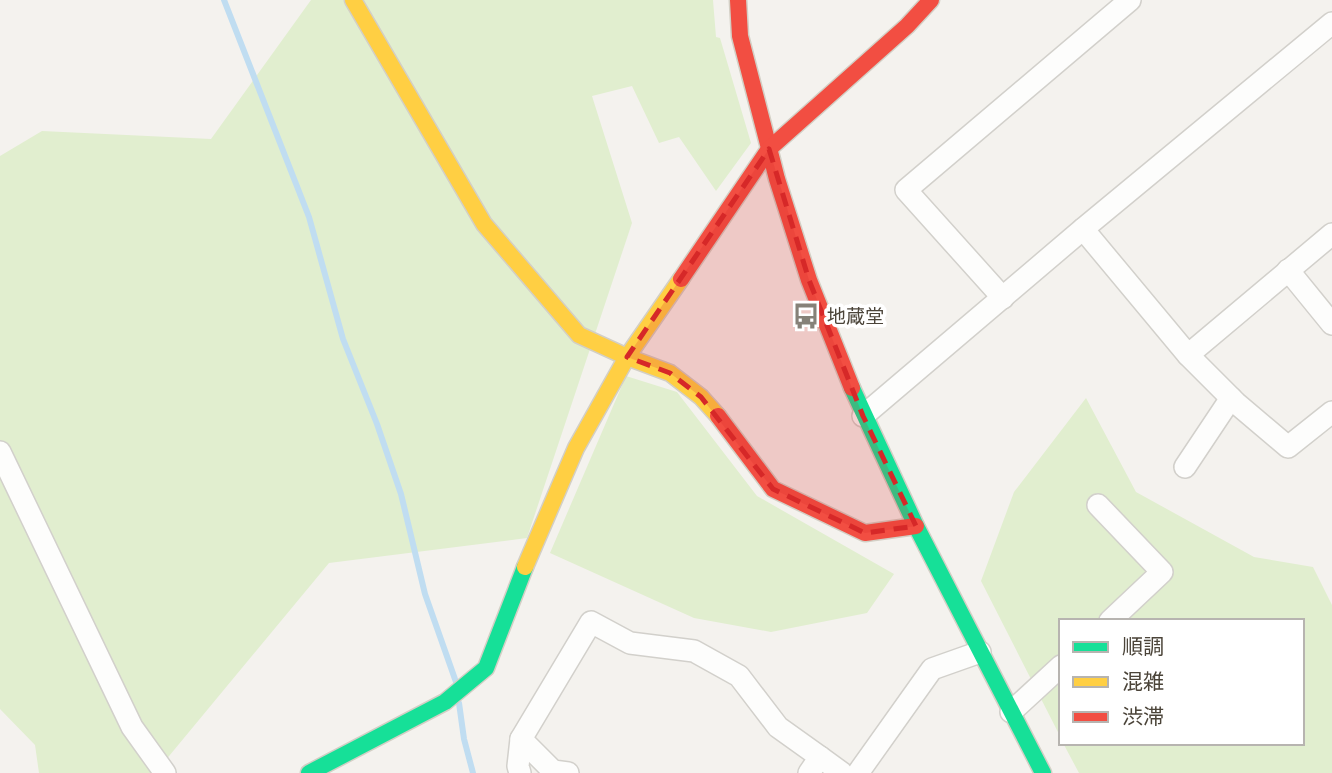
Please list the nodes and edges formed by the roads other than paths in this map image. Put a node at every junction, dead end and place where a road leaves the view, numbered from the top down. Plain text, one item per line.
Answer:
1 (353, 0) edge
2 (738, 0) edge
3 (931, 0) edge
4 (1130, 0) edge
5 (1332, 23) edge
6 (769, 149) junction
7 (1083, 229) junction
8 (1332, 234) edge
9 (1288, 270) junction
10 (1003, 298) junction
11 (1332, 324) edge
12 (1188, 355) junction
13 (627, 357) junction
14 (1231, 398) junction
15 (1332, 412) edge
16 (863, 416) junction
17 (0, 452) edge
18 (1185, 467) dead end
19 (1098, 505) dead end
20 (916, 526) junction
21 (1112, 619) edge
22 (980, 652) junction
23 (1059, 668) edge
24 (1011, 712) junction
25 (522, 739) junction
26 (814, 765) edge
27 (165, 773) edge
28 (309, 773) edge
29 (520, 773) edge
30 (568, 773) edge
31 (842, 773) edge
32 (858, 773) edge
33 (1043, 773) edge

1 - 13 street
2 - 6 street
3 - 6 street
4 - 10 street
5 - 7 street
6 - 13 street
6 - 16 street
7 - 10 street
7 - 12 street
8 - 9 street
9 - 11 street
9 - 12 street
10 - 16 street
12 - 14 street
13 - 20 street
13 - 28 street
14 - 15 street
14 - 18 street
16 - 20 street
17 - 27 street
19 - 21 street
20 - 22 street
22 - 24 street
22 - 32 street
23 - 24 street
24 - 33 street
25 - 26 street
25 - 29 street
25 - 30 street
26 - 31 street

